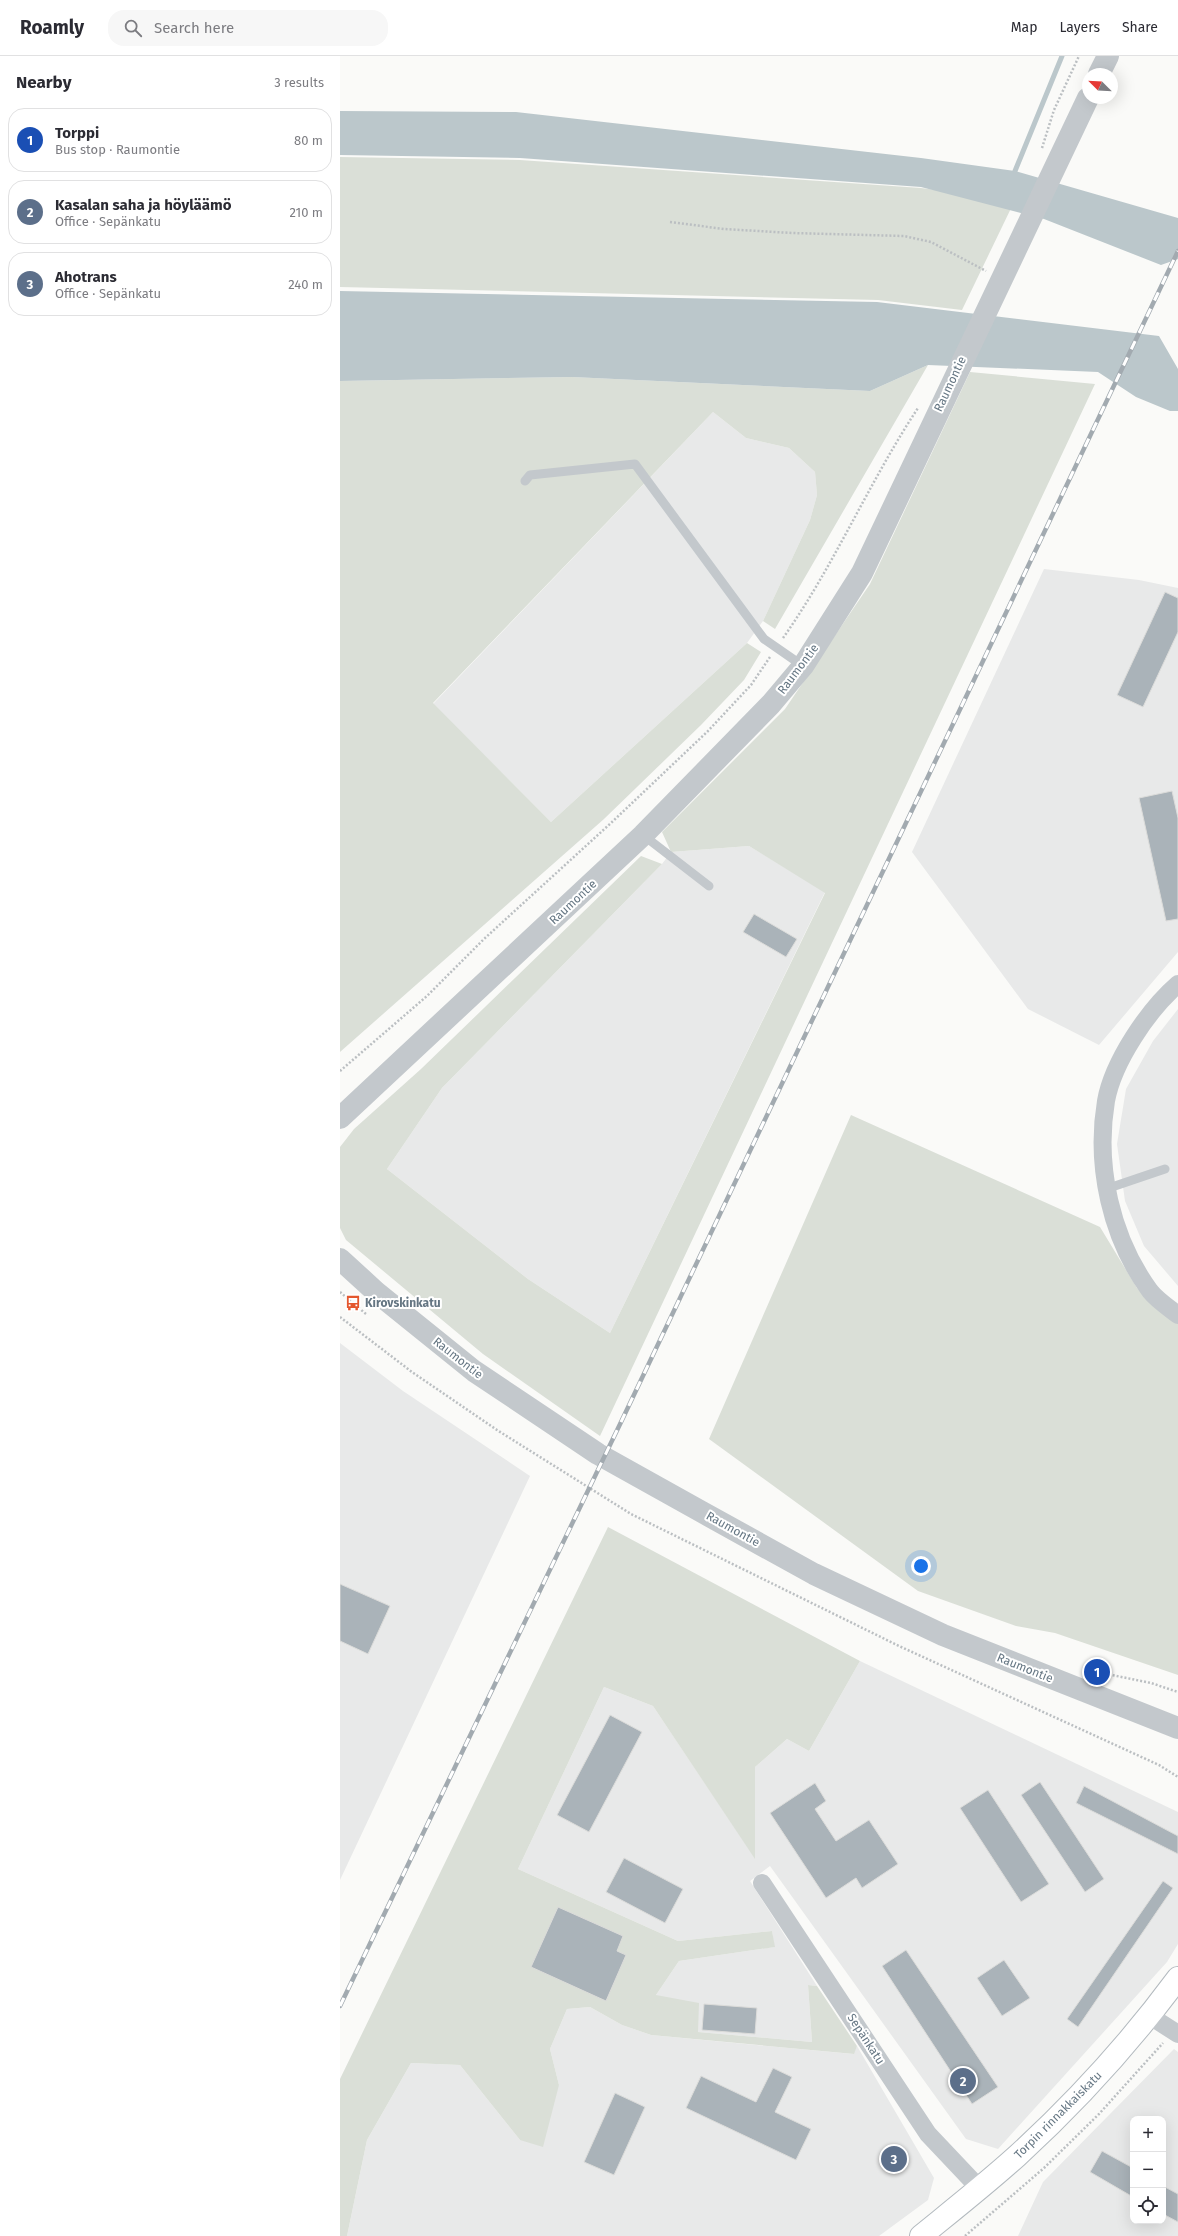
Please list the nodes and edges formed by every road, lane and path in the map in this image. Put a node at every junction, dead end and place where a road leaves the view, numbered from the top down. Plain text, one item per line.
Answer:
1 (1079, 56) edge
2 (1108, 56) edge
3 (1102, 68) edge
4 (1085, 104) edge
5 (1054, 110) dead end
6 (670, 222) dead end
7 (1001, 278) junction
8 (919, 426) junction
9 (525, 480) dead end
10 (777, 647) junction
11 (803, 666) junction
12 (643, 835) junction
13 (709, 886) dead end
14 (1178, 984) edge
15 (340, 1071) edge
16 (340, 1118) edge
17 (1165, 1169) dead end
18 (1106, 1189) junction
19 (340, 1259) edge
20 (340, 1292) edge
21 (366, 1314) dead end
22 (1178, 1315) edge
23 (340, 1317) edge
24 (1097, 1672) dead end
25 (1178, 1692) edge
26 (1175, 1729) edge
27 (1178, 1777) edge
28 (762, 1883) dead end
29 (1178, 1978) edge
30 (1150, 2016) junction
31 (1176, 2033) edge
32 (980, 2189) junction
33 (921, 2236) edge
34 (965, 2236) edge

1 - 5 path
2 - 3 street
4 - 7 street, Raumontie
6 - 7 path
7 - 8 street, Raumontie
8 - 10 path
8 - 11 street, Raumontie
9 - 10 lane
10 - 11 lane
10 - 15 path
11 - 12 street, Raumontie
12 - 13 lane
12 - 16 street, Raumontie
14 - 18 street
17 - 18 lane
18 - 22 street
19 - 26 street, Raumontie
20 - 21 path
23 - 27 path
24 - 25 path
28 - 32 street, Sepänkatu
29 - 30 main road, Torpin rinnakkaiskatu
30 - 31 street
30 - 32 main road, Torpin rinnakkaiskatu
31 - 34 path
32 - 33 main road, Torpin rinnakkaiskatu

